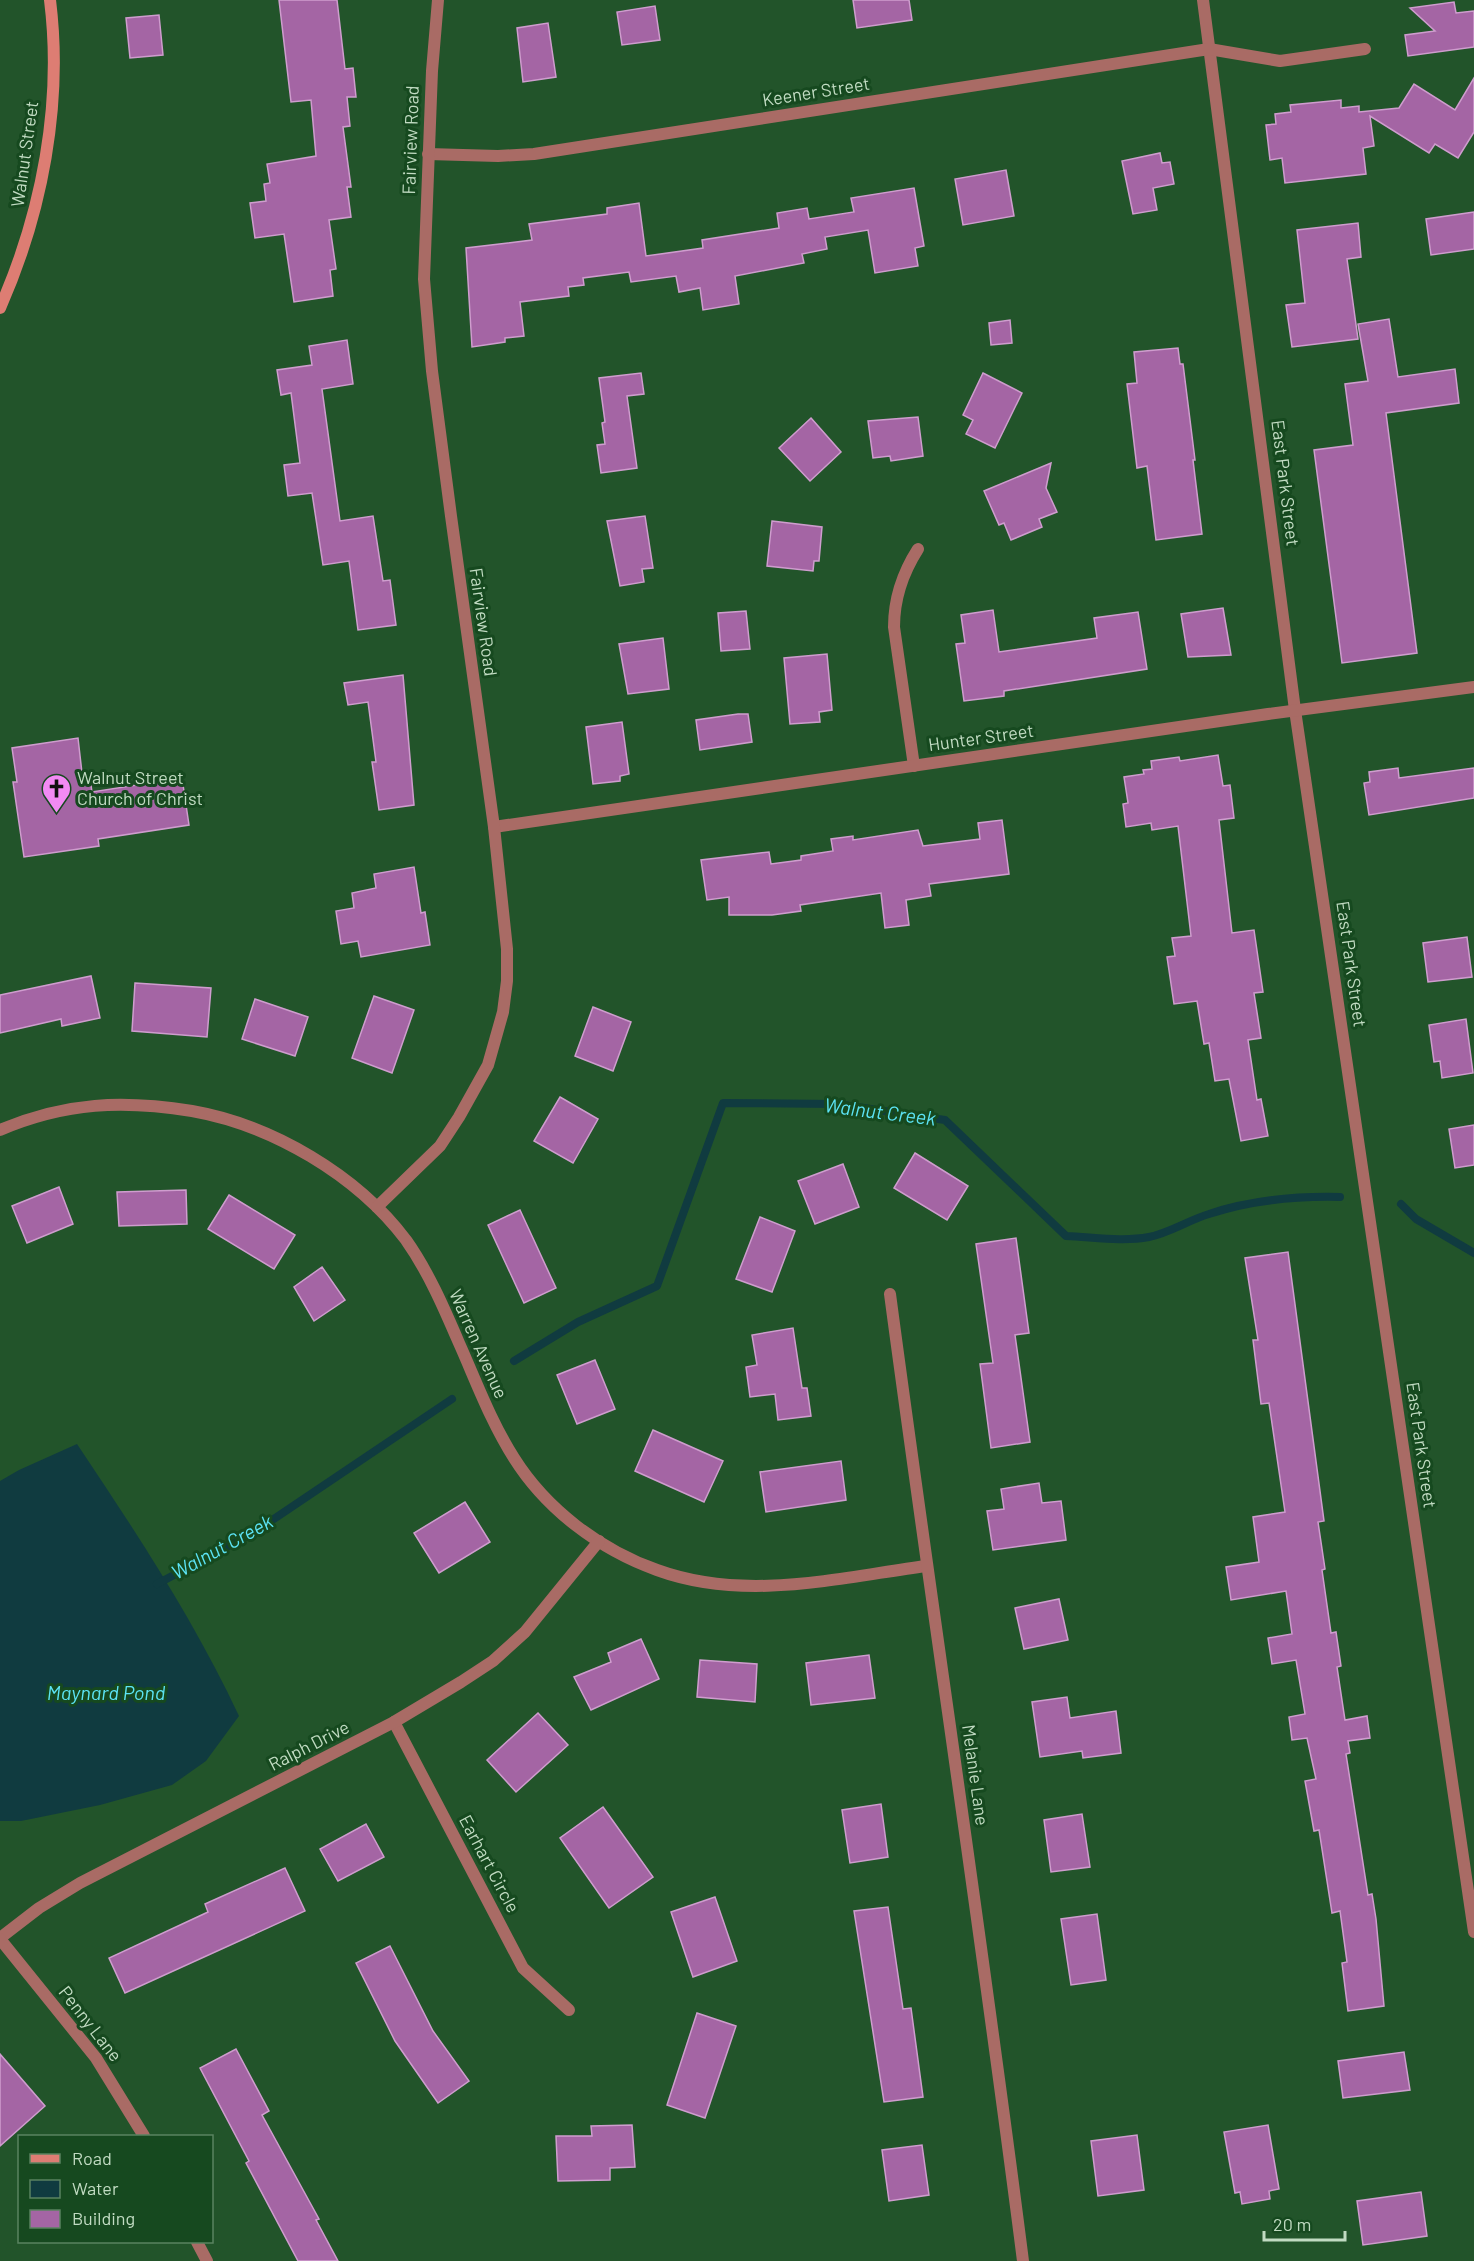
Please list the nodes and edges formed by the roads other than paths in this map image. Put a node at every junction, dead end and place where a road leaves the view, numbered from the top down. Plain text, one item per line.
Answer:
1 (50, 0) edge
2 (438, 0) edge
3 (1203, 0) edge
4 (1365, 48) dead end
5 (1209, 49) junction
6 (428, 154) junction
7 (0, 308) edge
8 (918, 549) dead end
9 (1474, 687) edge
10 (1295, 710) junction
11 (914, 766) junction
12 (494, 827) junction
13 (0, 1130) edge
14 (377, 1207) junction
15 (890, 1294) dead end
16 (599, 1541) junction
17 (926, 1566) junction
18 (394, 1722) junction
19 (1474, 1932) edge
20 (0, 1938) edge
21 (569, 2010) dead end
22 (143, 2135) edge
23 (198, 2243) edge
24 (207, 2261) edge
25 (1023, 2261) edge

1 - 7 main road, Walnut Street
2 - 6 street, Fairview Road
3 - 5 street, East Park Street
4 - 5 street, Keener Street
5 - 6 street, Keener Street
5 - 10 street, East Park Street
6 - 12 street, Fairview Road
8 - 11 street
9 - 10 street, Hunter Street
10 - 11 street, Hunter Street
10 - 19 street, East Park Street
11 - 12 street, Hunter Street
12 - 14 street, Fairview Road
13 - 14 street, Warren Avenue
14 - 16 street, Warren Avenue
15 - 17 street, Melanie Lane
16 - 17 street, Warren Avenue
16 - 18 street, Ralph Drive
17 - 25 street, Melanie Lane
18 - 20 street, Ralph Drive
18 - 21 street, Earhart Circle
20 - 22 street, Penny Lane
23 - 24 street

